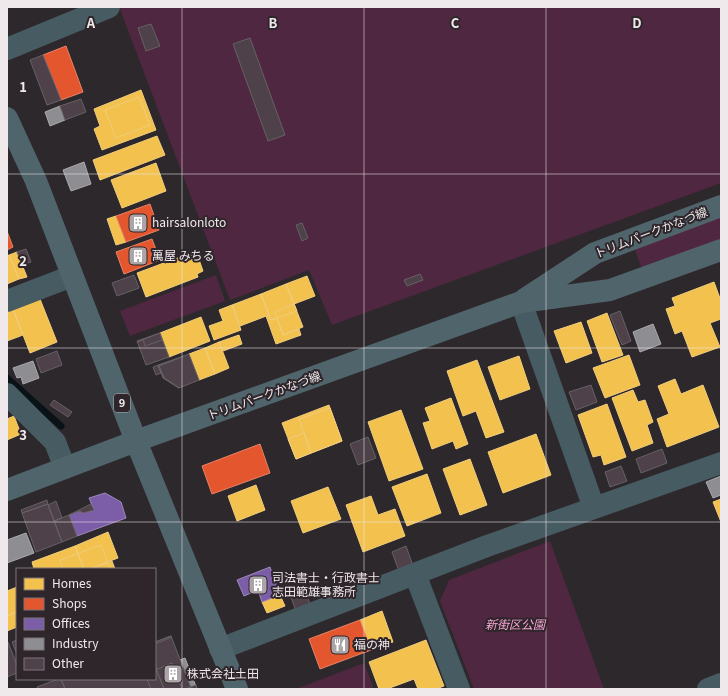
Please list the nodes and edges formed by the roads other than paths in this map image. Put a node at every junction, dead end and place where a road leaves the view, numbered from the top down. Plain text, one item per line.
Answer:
1 (109, 7) edge
2 (7, 49) edge
3 (7, 118) edge
4 (721, 206) edge
5 (721, 250) edge
6 (72, 276) junction
7 (7, 301) edge
8 (521, 302) junction
9 (7, 394) edge
10 (136, 441) junction
11 (721, 463) edge
12 (65, 468) junction
13 (7, 490) edge
14 (594, 508) junction
15 (415, 574) junction
16 (220, 649) junction
17 (721, 684) edge
18 (237, 689) edge
19 (459, 689) edge
20 (708, 689) edge

1 - 2 street
3 - 6 main road, 9
4 - 8 main road, トリムパークかなづ線
5 - 8 main road, トリムパークかなづ線
6 - 7 street
6 - 10 main road, 9
8 - 10 main road, トリムパークかなづ線
8 - 14 street
9 - 12 street
10 - 12 main road, トリムパークかなづ線
10 - 16 main road, 9
11 - 14 street
12 - 13 main road, トリムパークかなづ線
14 - 15 street
15 - 16 street
15 - 19 street
16 - 18 main road, 9
17 - 20 street

